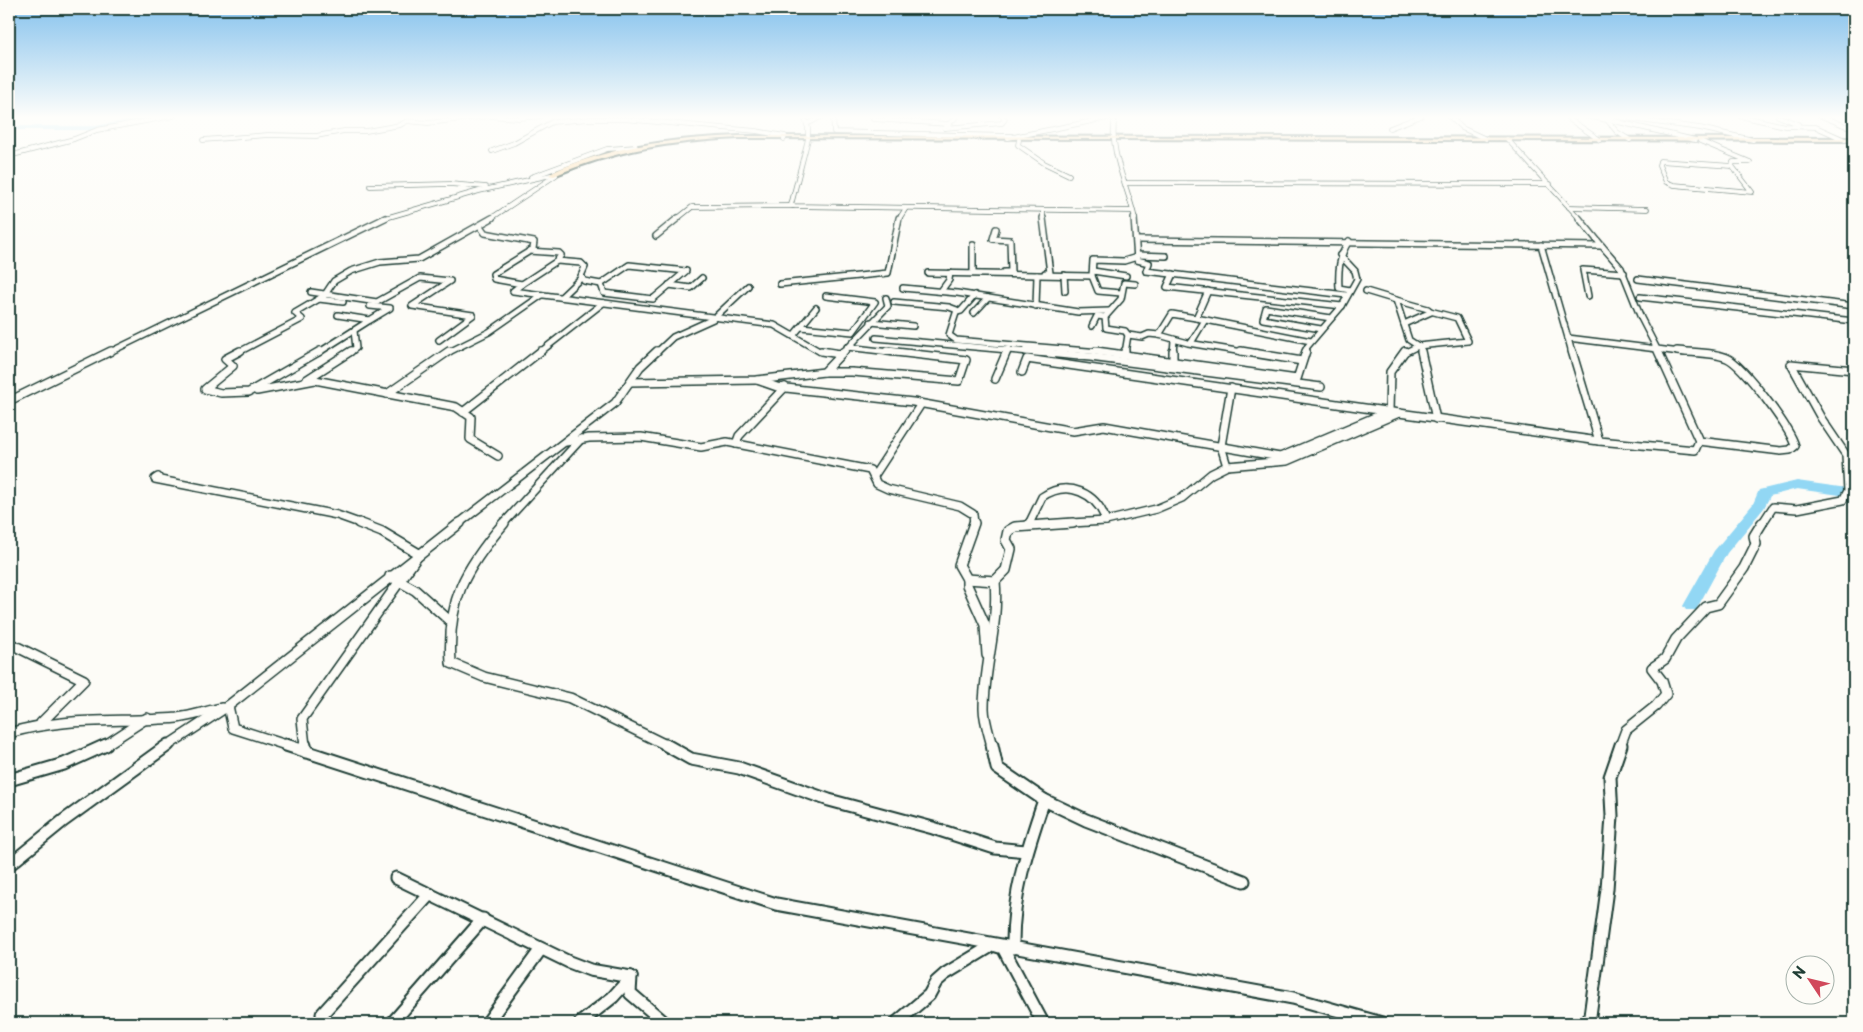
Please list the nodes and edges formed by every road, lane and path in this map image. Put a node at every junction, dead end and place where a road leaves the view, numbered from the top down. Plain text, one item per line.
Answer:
1 (565, 164) edge
2 (578, 164) edge
3 (586, 164) edge
4 (801, 164) edge
5 (1048, 164) edge
6 (1121, 164) edge
7 (1532, 164) edge
8 (1659, 164) edge
9 (1693, 164) edge
10 (1732, 166) joint
11 (554, 175) junction
12 (1069, 175) dead end
13 (513, 183) junction
14 (1125, 183) junction
15 (1550, 184) junction
16 (370, 186) dead end
17 (501, 186) junction
18 (793, 206) junction
19 (1569, 207) junction
20 (906, 208) junction
21 (1647, 209) dead end
22 (1043, 210) junction
23 (1132, 211) junction
24 (480, 226) junction
25 (996, 229) dead end
26 (656, 236) dead end
27 (1138, 240) junction
28 (1321, 240) junction
29 (1349, 241) junction
30 (974, 245) dead end
31 (1540, 245) junction
32 (1602, 246) junction
33 (529, 251) junction
34 (1341, 253) junction
35 (1137, 256) junction
36 (1166, 256) dead end
37 (557, 261) junction
38 (935, 271) dead end
39 (973, 272) junction
40 (1011, 272) junction
41 (928, 273) dead end
42 (950, 273) junction
43 (1624, 273) junction
44 (1092, 274) junction
45 (1173, 274) junction
46 (1037, 275) junction
47 (1064, 276) junction
48 (1126, 276) dead end
49 (582, 277) junction
50 (702, 278) dead end
51 (1638, 279) dead end
52 (522, 284) junction
53 (601, 284) junction
54 (780, 284) dead end
55 (1135, 284) dead end
56 (1240, 284) junction
57 (669, 286) junction
58 (748, 286) dead end
59 (903, 288) dead end
60 (941, 291) junction
61 (1065, 291) dead end
62 (1208, 291) junction
63 (1366, 291) dead end
64 (311, 292) dead end
65 (1122, 293) junction
66 (1239, 293) junction
67 (1348, 293) junction
68 (325, 294) junction
69 (542, 295) junction
70 (975, 295) junction
71 (826, 296) dead end
72 (1588, 296) dead end
73 (561, 297) junction
74 (1640, 297) dead end
75 (886, 298) dead end
76 (988, 298) junction
77 (319, 299) junction
78 (1396, 300) junction
79 (1238, 301) dead end
80 (894, 302) dead end
81 (603, 303) junction
82 (1036, 306) junction
83 (1342, 306) junction
84 (1854, 306) edge
85 (816, 308) dead end
86 (1109, 311) junction
87 (957, 312) junction
88 (1430, 312) junction
89 (974, 313) dead end
90 (338, 315) dead end
91 (1105, 317) junction
92 (715, 318) junction
93 (1196, 318) junction
94 (1331, 318) junction
95 (370, 320) junction
96 (1205, 320) junction
97 (1266, 320) junction
98 (1854, 321) edge
99 (872, 322) junction
100 (1404, 324) junction
101 (913, 326) dead end
102 (1092, 326) dead end
103 (801, 327) junction
104 (1321, 329) junction
105 (354, 331) junction
106 (1260, 332) junction
107 (1159, 335) junction
108 (793, 336) junction
109 (1128, 336) junction
110 (876, 338) dead end
111 (1568, 338) junction
112 (439, 340) dead end
113 (1174, 340) junction
114 (1311, 341) junction
115 (1192, 343) junction
116 (1418, 346) junction
117 (846, 347) junction
118 (1008, 349) junction
119 (1657, 349) junction
120 (840, 354) junction
121 (1125, 354) junction
122 (1173, 360) junction
123 (1302, 361) junction
124 (1854, 370) edge
125 (824, 372) junction
126 (1022, 372) dead end
127 (995, 378) dead end
128 (756, 380) junction
129 (304, 382) junction
130 (630, 382) junction
131 (785, 387) junction
132 (1321, 387) dead end
133 (1231, 388) junction
134 (249, 392) junction
135 (387, 394) junction
136 (9, 401) edge
137 (921, 404) junction
138 (1389, 411) junction
139 (463, 412) junction
140 (1399, 412) junction
141 (1436, 419) junction
142 (581, 439) junction
143 (1599, 441) junction
144 (1699, 441) junction
145 (564, 442) junction
146 (736, 444) junction
147 (1221, 446) junction
148 (498, 456) dead end
149 (1227, 466) junction
150 (874, 476) junction
151 (158, 477) dead end
152 (1106, 521) junction
153 (1029, 525) junction
154 (419, 554) junction
155 (390, 576) junction
156 (403, 580) junction
157 (967, 580) junction
158 (994, 581) junction
159 (451, 622) junction
160 (9, 643) edge
161 (988, 667) junction
162 (228, 706) junction
163 (147, 718) junction
164 (41, 723) junction
165 (9, 733) edge
166 (306, 752) junction
167 (9, 780) edge
168 (1044, 800) junction
169 (1026, 851) junction
170 (9, 865) edge
171 (396, 878) dead end
172 (1244, 881) dead end
173 (430, 894) junction
174 (483, 920) junction
175 (998, 946) junction
176 (1013, 948) junction
177 (541, 949) junction
178 (631, 976) junction
179 (322, 1014) dead end
180 (392, 1023) edge
181 (487, 1023) edge
182 (580, 1023) edge
183 (664, 1023) edge
184 (896, 1023) edge
185 (1043, 1023) edge
186 (1382, 1023) edge
187 (1589, 1023) edge

1 - 13 street
2 - 11 main road
3 - 11 main road
4 - 18 street
5 - 12 street
6 - 14 street
7 - 15 street
8 - 10 street
9 - 10 street
11 - 13 street
11 - 24 street
13 - 17 street
14 - 15 street
14 - 23 street
15 - 19 street
16 - 17 street
17 - 136 street
18 - 20 street
18 - 26 street
19 - 21 street
19 - 32 street
20 - 22 street
20 - 54 street
22 - 23 street
22 - 40 street
23 - 27 street
24 - 33 street
24 - 68 street
25 - 40 street
27 - 28 street
27 - 35 street
28 - 29 street
28 - 34 street
29 - 31 street
29 - 34 street
30 - 39 street
31 - 32 street
31 - 111 street
32 - 43 street
33 - 37 street
33 - 52 street
34 - 67 street
34 - 67 street
35 - 36 street
35 - 44 street
35 - 45 street
37 - 49 street
37 - 52 street
38 - 39 street
39 - 40 street
41 - 42 street
42 - 46 street
42 - 60 street
43 - 72 street
43 - 119 street
44 - 47 street
44 - 48 street
44 - 65 street
45 - 56 street
45 - 62 street
46 - 47 street
46 - 82 street
47 - 61 street
49 - 53 street
49 - 73 street
50 - 57 street
51 - 84 street
52 - 69 street
53 - 57 street
53 - 57 street
55 - 65 street
56 - 66 street
56 - 67 street
58 - 92 street
59 - 60 street
60 - 70 street
62 - 66 street
62 - 93 street
63 - 78 street
64 - 68 street
65 - 86 street
66 - 79 street
66 - 83 street
67 - 83 street
68 - 77 street
68 - 112 street
69 - 73 street
69 - 135 street
70 - 76 street
70 - 87 street
71 - 103 street
73 - 81 street
74 - 98 street
75 - 99 street
76 - 82 street
76 - 89 street
77 - 95 street
77 - 134 street
78 - 88 street
78 - 100 street
80 - 87 street
81 - 92 street
81 - 139 street
82 - 86 street
83 - 94 street
85 - 103 street
86 - 91 street
87 - 121 street
88 - 100 street
88 - 116 street
90 - 95 street
91 - 102 street
91 - 109 street
92 - 108 street
92 - 130 street
93 - 96 street
93 - 107 street
94 - 97 street
94 - 104 street
95 - 105 street
96 - 106 street
96 - 115 street
97 - 104 street
97 - 106 street
99 - 101 street
99 - 117 street
100 - 116 street
103 - 108 street
104 - 114 street
105 - 129 street
105 - 134 street
106 - 114 street
107 - 109 street
107 - 113 street
108 - 120 street
109 - 121 street
110 - 118 street
111 - 119 street
111 - 143 street
113 - 115 street
113 - 122 street
114 - 123 street
115 - 123 street
116 - 138 street
116 - 141 street
117 - 120 street
117 - 125 street
118 - 127 street
118 - 132 street
119 - 144 street
119 - 144 street
120 - 125 street
121 - 122 street
122 - 123 street
124 - 187 street
125 - 128 street
126 - 133 street
128 - 130 street
128 - 131 street
129 - 134 street
129 - 135 street
130 - 145 street
131 - 137 street
131 - 146 street
133 - 138 street
133 - 147 street
135 - 139 street
137 - 147 street
137 - 150 street
138 - 140 street
138 - 147 street
139 - 148 street
140 - 141 street
140 - 149 street
141 - 143 street
142 - 145 street
142 - 146 street
142 - 159 street
143 - 144 street
145 - 154 street
146 - 150 street
147 - 149 street
149 - 152 street
150 - 157 street
151 - 154 street
152 - 153 street
152 - 153 street
153 - 158 street
154 - 155 street
154 - 156 street
155 - 156 street
155 - 162 street
156 - 159 street
156 - 166 street
157 - 158 street
157 - 161 street
158 - 161 street
159 - 169 street
160 - 164 street
161 - 168 street
162 - 163 street
162 - 166 street
162 - 170 street
163 - 164 street
163 - 167 street
164 - 165 street
166 - 175 street
168 - 169 street
168 - 172 street
169 - 176 street
171 - 173 street
173 - 174 street
173 - 179 street
174 - 177 street
174 - 180 street
175 - 176 street
175 - 184 street
175 - 185 street
176 - 186 street
177 - 178 street
177 - 181 street
178 - 182 street
178 - 183 street

